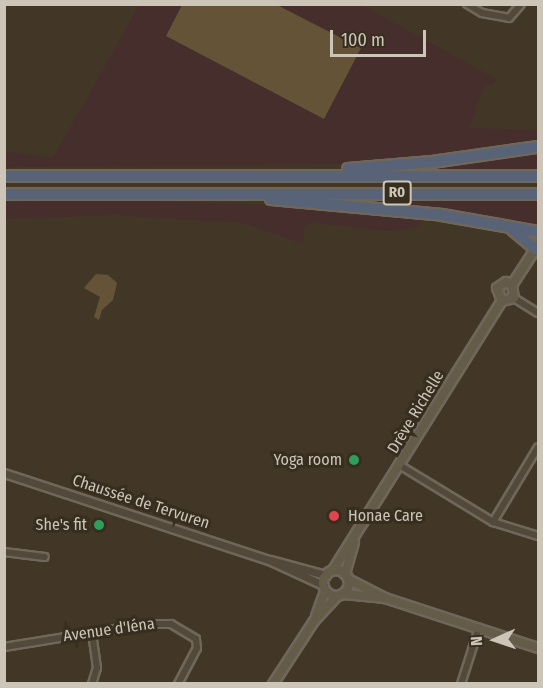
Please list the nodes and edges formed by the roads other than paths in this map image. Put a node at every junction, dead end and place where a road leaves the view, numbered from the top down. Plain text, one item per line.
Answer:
1 (467, 4) edge
2 (521, 4) edge
3 (538, 147) edge
4 (326, 175) junction
5 (4, 176) edge
6 (538, 176) edge
7 (256, 193) junction
8 (4, 194) edge
9 (538, 194) edge
10 (508, 227) junction
11 (538, 232) edge
12 (537, 247) edge
13 (512, 285) junction
14 (514, 298) junction
15 (502, 301) junction
16 (538, 313) edge
17 (538, 447) edge
18 (401, 466) junction
19 (4, 472) edge
20 (493, 522) junction
21 (538, 536) edge
22 (355, 538) junction
23 (4, 552) edge
24 (45, 557) dead end
25 (268, 560) junction
26 (329, 573) junction
27 (347, 576) junction
28 (324, 588) junction
29 (340, 595) junction
30 (385, 598) junction
31 (314, 621) junction
32 (479, 628) junction
33 (92, 632) junction
34 (4, 647) edge
35 (538, 648) edge
36 (92, 684) edge
37 (178, 684) edge
38 (273, 684) edge
39 (461, 684) edge

1 - 2 street
3 - 4 highway
4 - 5 highway, R0
4 - 6 highway, R0
7 - 8 highway, R0
7 - 9 highway, R0
7 - 10 highway
10 - 11 highway
10 - 12 highway
12 - 13 main road
13 - 14 main road
13 - 15 main road, Drève Richelle
14 - 15 main road
14 - 16 street
15 - 18 main road, Drève Richelle
17 - 20 street
18 - 20 street
18 - 22 main road, Drève Richelle
19 - 25 street, Chaussée de Tervuren
20 - 21 street
22 - 26 main road, Drève Richelle
22 - 27 main road, Drève Richelle
23 - 24 street
25 - 26 street, Chaussée de Tervuren
25 - 28 street, Chaussée de Tervuren
26 - 27 main road
26 - 28 main road, Drève Richelle
27 - 29 main road, Drève Richelle
27 - 30 main road
28 - 29 main road
28 - 31 main road
29 - 30 main road
29 - 31 main road
30 - 32 main road
31 - 38 main road
32 - 35 main road
32 - 39 street
33 - 34 street, Avenue d'Iéna
33 - 36 street
33 - 37 street, Avenue d'Iéna

